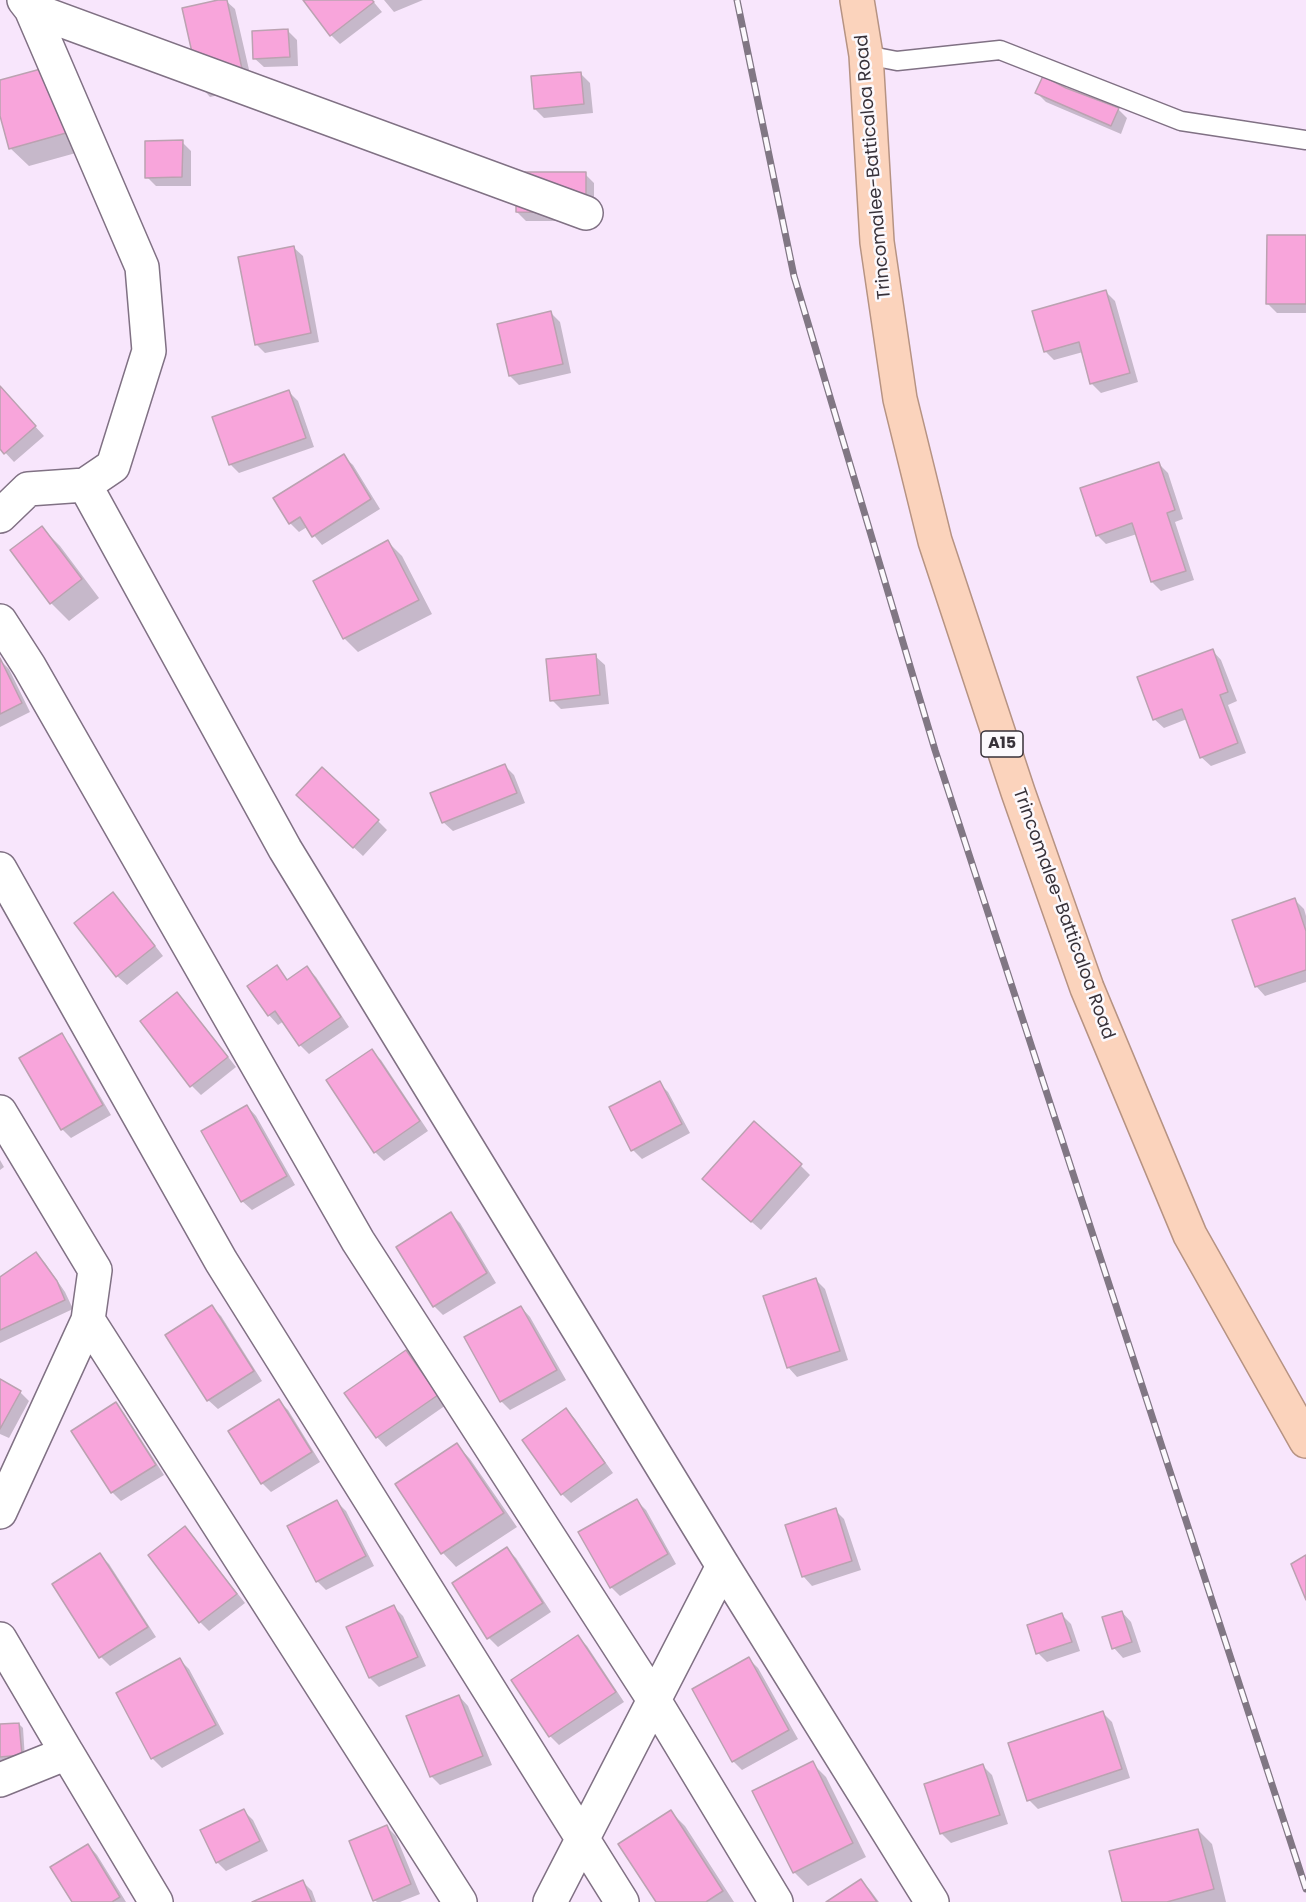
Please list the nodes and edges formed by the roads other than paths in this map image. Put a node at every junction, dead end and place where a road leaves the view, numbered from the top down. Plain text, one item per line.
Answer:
1 (857, 0) edge
2 (27, 4) edge
3 (867, 55) junction
4 (1306, 140) edge
5 (586, 213) dead end
6 (86, 485) junction
7 (0, 516) edge
8 (0, 621) edge
9 (0, 869) edge
10 (0, 1112) edge
11 (88, 1320) junction
12 (1306, 1441) edge
13 (0, 1512) edge
14 (723, 1566) junction
15 (0, 1639) edge
16 (654, 1700) junction
17 (67, 1753) junction
18 (0, 1780) edge
19 (583, 1838) junction
20 (156, 1902) edge
21 (460, 1902) edge
22 (550, 1902) edge
23 (622, 1902) edge
24 (776, 1902) edge
25 (932, 1902) edge

1 - 3 highway, Trincomalee-Batticaloa Road / A15
2 - 5 street
2 - 6 street
3 - 4 lane
3 - 12 highway, Trincomalee-Batticaloa Road / A15
6 - 7 street
6 - 14 street
8 - 16 street
9 - 19 street
10 - 11 street
11 - 13 street
11 - 21 street
14 - 16 street
14 - 25 street
15 - 17 street
16 - 19 street
16 - 24 street
17 - 18 street
17 - 20 street
19 - 22 street
19 - 23 street

